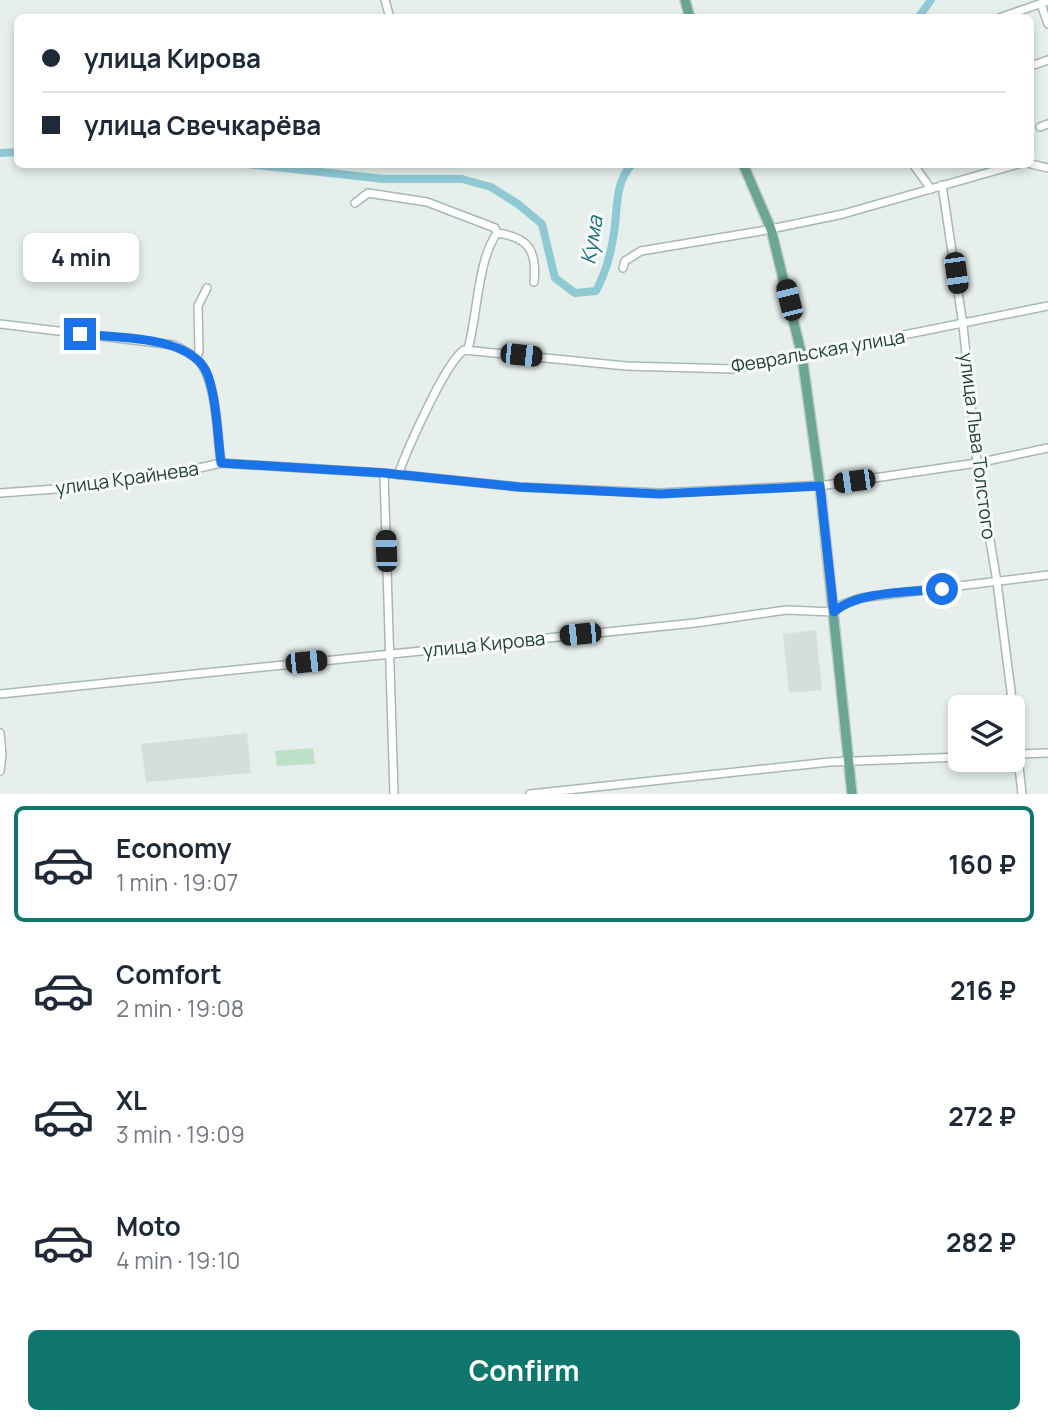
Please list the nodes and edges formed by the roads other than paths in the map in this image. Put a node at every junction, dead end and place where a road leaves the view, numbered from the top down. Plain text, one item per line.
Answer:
1 (1044, 2) edge
2 (1010, 14) edge
3 (1048, 23) edge
4 (1048, 124) edge
5 (1040, 127) dead end
6 (745, 168) edge
7 (916, 168) edge
8 (1004, 168) edge
9 (942, 185) junction
10 (931, 189) junction
11 (355, 202) dead end
12 (771, 229) junction
13 (497, 233) junction
14 (624, 268) dead end
15 (534, 282) dead end
16 (206, 288) dead end
17 (1048, 306) edge
18 (0, 324) edge
19 (963, 325) junction
20 (465, 350) junction
21 (802, 356) junction
22 (196, 358) junction
23 (1048, 449) edge
24 (221, 463) junction
25 (977, 463) junction
26 (384, 473) junction
27 (398, 475) junction
28 (820, 486) junction
29 (0, 493) edge
30 (1048, 575) edge
31 (997, 582) junction
32 (834, 612) junction
33 (389, 653) junction
34 (0, 694) edge
35 (1011, 695) edge
36 (0, 733) edge
37 (1048, 753) edge
38 (1025, 754) edge
39 (948, 758) edge
40 (849, 763) junction
41 (0, 771) edge
42 (1019, 772) edge
43 (394, 794) edge
44 (530, 794) edge
45 (852, 794) edge
46 (1022, 794) edge

1 - 2 street
1 - 3 street
4 - 5 street
6 - 12 main road
7 - 10 street
8 - 9 street
9 - 10 street
9 - 19 street, улица Льва Толстого
10 - 12 street
11 - 13 street
12 - 14 street
12 - 21 main road
13 - 15 street
13 - 20 street
16 - 22 street
17 - 19 street, Февральская улица
18 - 22 street
19 - 21 street, Февральская улица
19 - 25 street, улица Льва Толстого
20 - 21 street, Февральская улица
20 - 27 street
21 - 28 main road
22 - 24 street
23 - 25 street, улица Крайнева
24 - 26 street, улица Крайнева
24 - 29 street, улица Крайнева
25 - 28 street, улица Крайнева
25 - 31 street, улица Льва Толстого
26 - 27 street, улица Крайнева
26 - 33 street
27 - 28 street, улица Крайнева
28 - 32 main road
30 - 31 street, улица Кирова
31 - 32 street, улица Кирова
31 - 35 street, улица Льва Толстого
32 - 33 street, улица Кирова
32 - 40 main road
33 - 34 street, улица Кирова
33 - 43 street
36 - 41 street
37 - 38 street
39 - 40 street
40 - 44 street
40 - 45 main road
42 - 46 street, улица Льва Толстого

